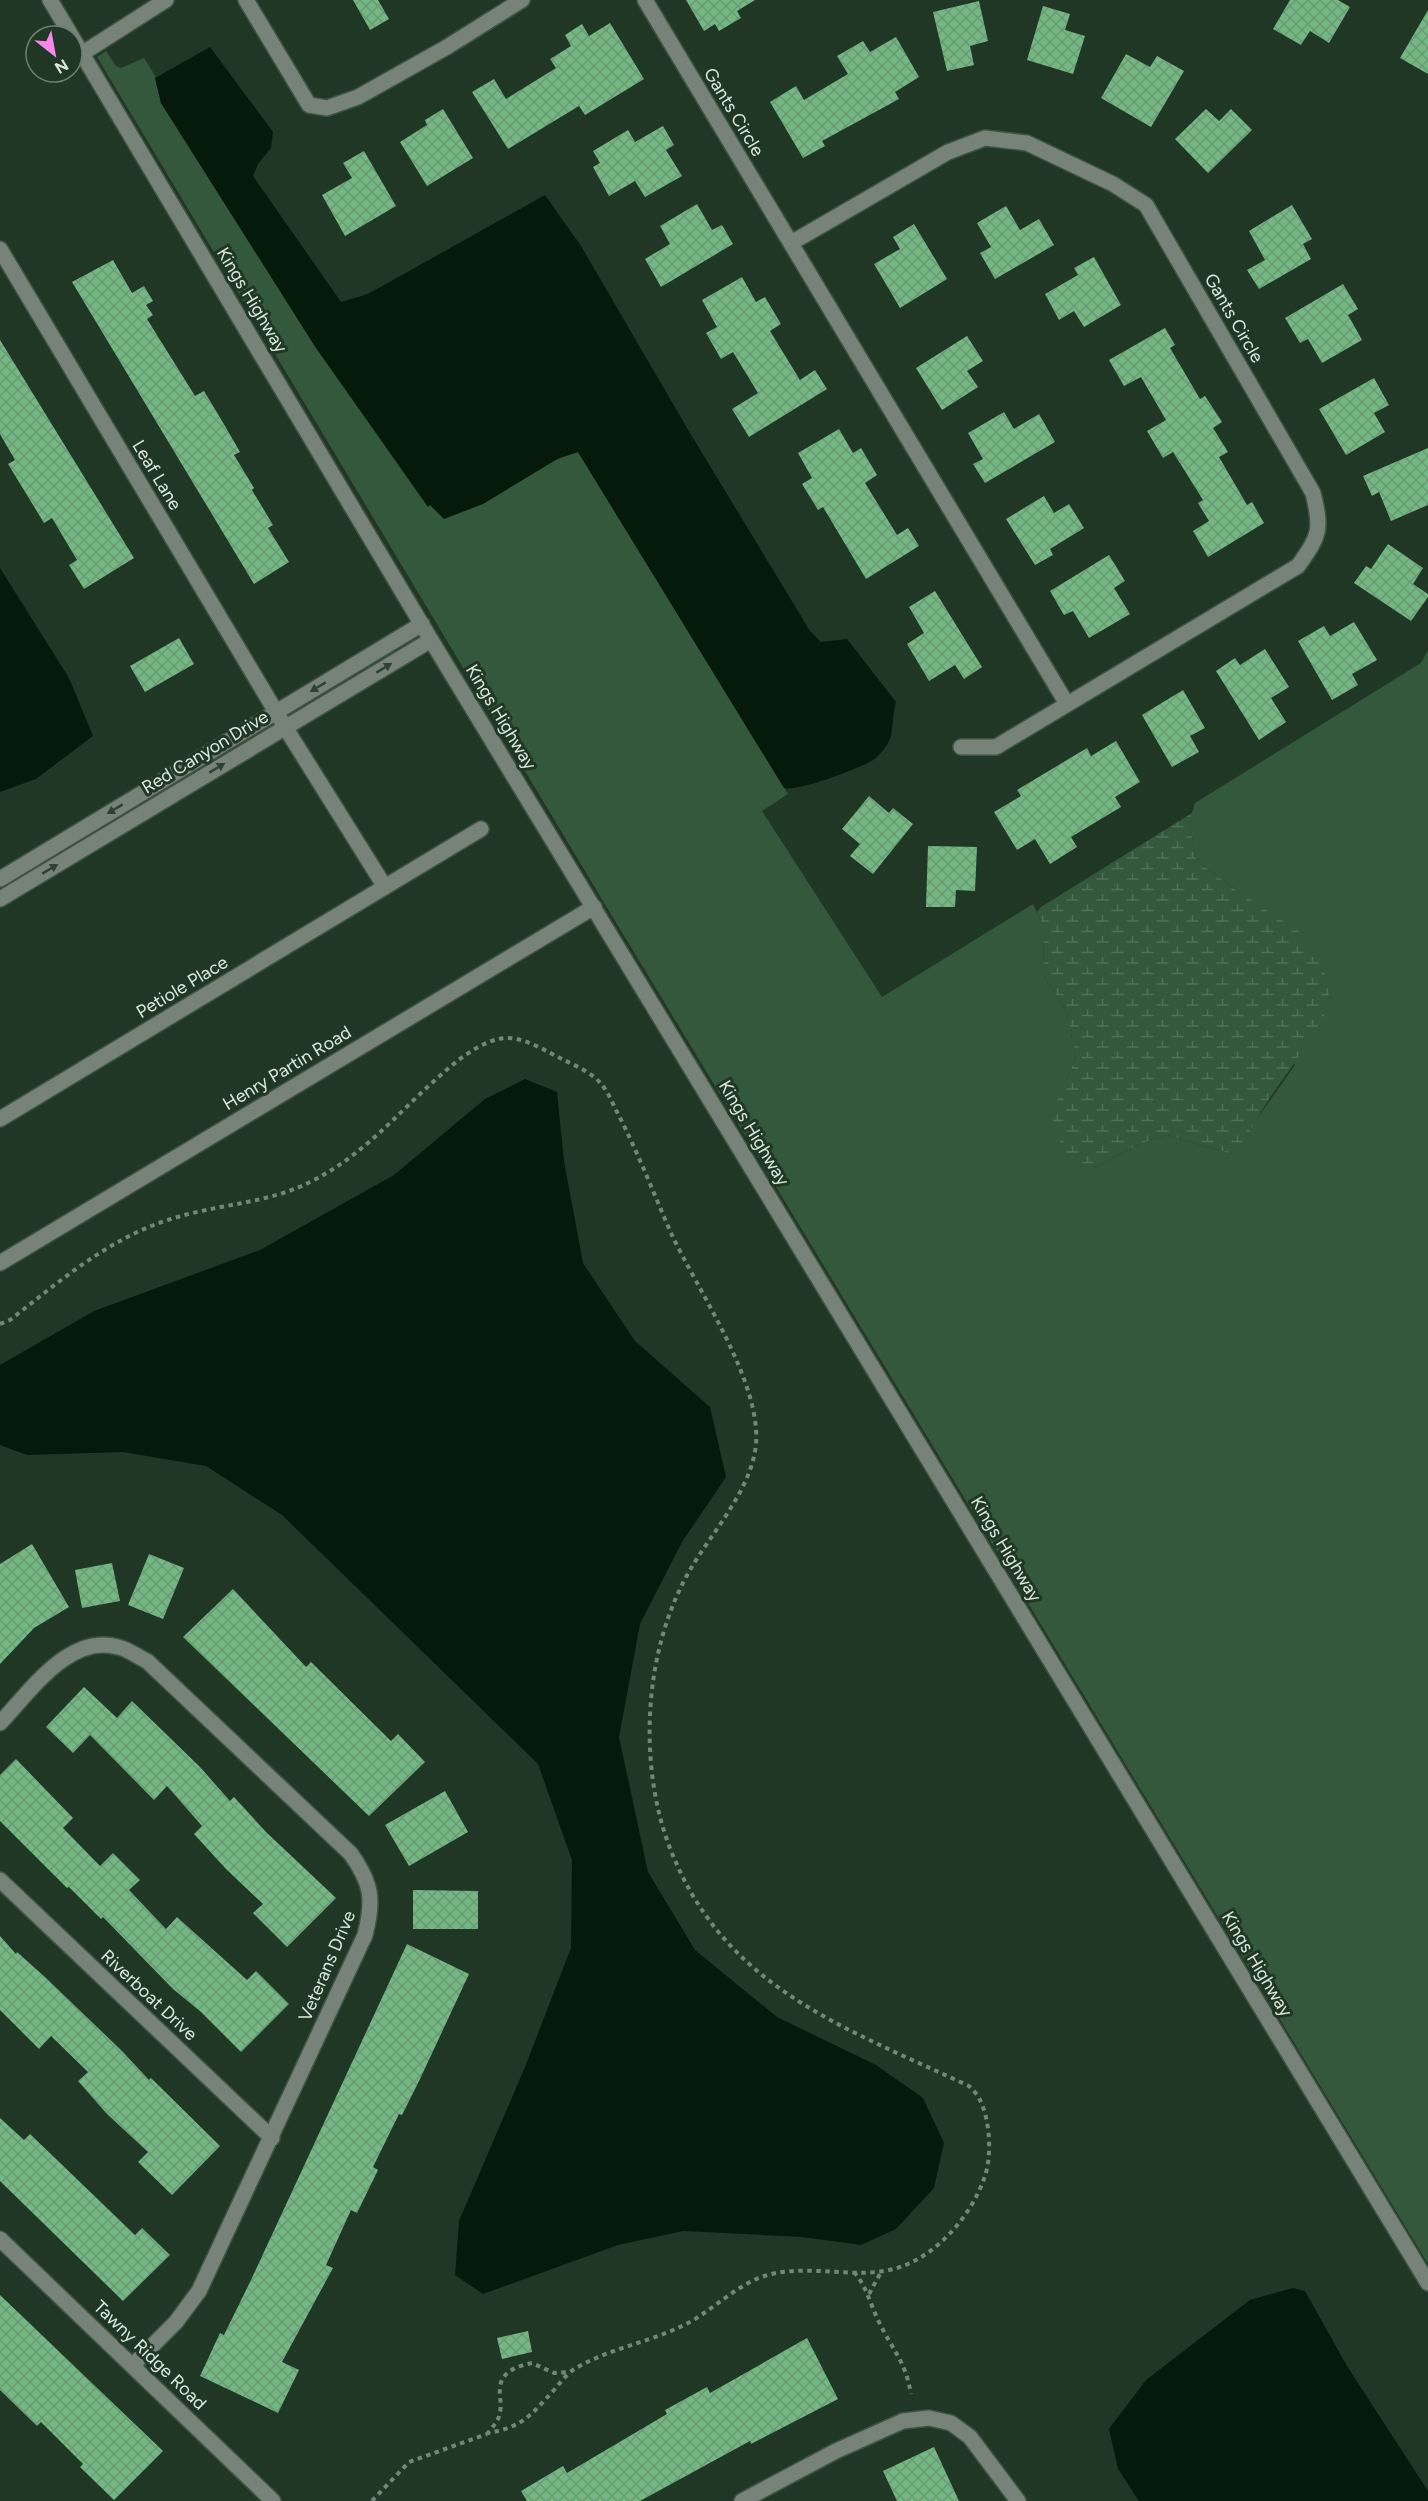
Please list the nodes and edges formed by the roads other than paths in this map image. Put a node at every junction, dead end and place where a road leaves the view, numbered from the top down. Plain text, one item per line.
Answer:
1 (50, 0) edge
2 (166, 0) edge
3 (246, 0) edge
4 (522, 0) edge
5 (645, 0) edge
6 (65, 24) edge
7 (84, 52) edge
8 (84, 55) edge
9 (791, 243) junction
10 (0, 249) edge
11 (422, 624) junction
12 (431, 640) junction
13 (1067, 704) junction
14 (281, 720) junction
15 (961, 747) dead end
16 (481, 830) dead end
17 (0, 879) edge
18 (385, 887) junction
19 (0, 899) edge
20 (594, 907) junction
21 (0, 1119) edge
22 (0, 1263) edge
23 (0, 1723) edge
24 (0, 1880) edge
25 (272, 2138) junction
26 (0, 2239) edge
27 (1428, 2283) edge
28 (133, 2365) junction
29 (273, 2501) edge
30 (742, 2501) edge
31 (1018, 2501) edge

1 - 6 street, Kings Highway
2 - 7 street
3 - 4 street
5 - 9 street, Gants Circle
8 - 11 street, Kings Highway
9 - 13 street, Gants Circle
9 - 13 street, Gants Circle
10 - 14 street, Leaf Lane
11 - 12 street, Kings Highway
11 -> 14 street, Red Canyon Drive
14 -> 12 street, Red Canyon Drive
12 - 20 street, Kings Highway
13 - 15 street, Gants Circle
14 -> 17 street, Red Canyon Drive
14 - 18 street
19 -> 14 street, Red Canyon Drive
16 - 18 street, Petiole Place
18 - 21 street, Petiole Place
20 - 22 street, Henry Partin Road
20 - 27 street, Kings Highway
23 - 25 street, Veterans Drive
24 - 25 street, Riverboat Drive
25 - 28 street, Veterans Drive
26 - 28 street, Tawny Ridge Road
28 - 29 street, Tawny Ridge Road
30 - 31 street

